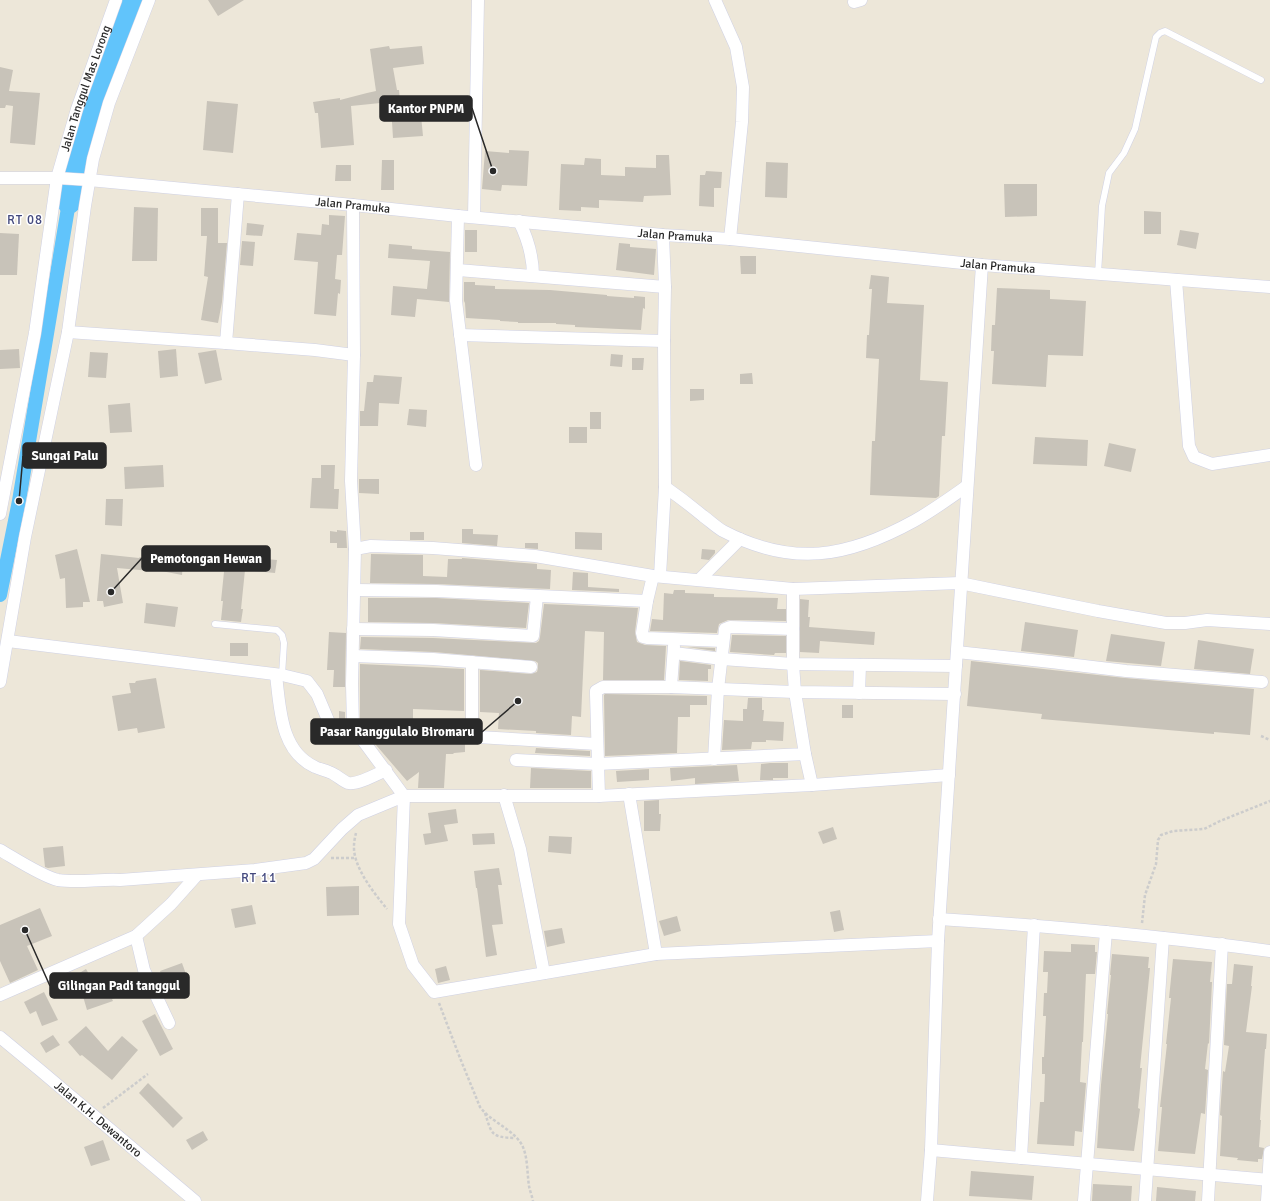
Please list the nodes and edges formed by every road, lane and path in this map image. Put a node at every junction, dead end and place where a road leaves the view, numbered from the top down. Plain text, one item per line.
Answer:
1 (116, 0) edge
2 (149, 0) edge
3 (478, 0) edge
4 (715, 0) edge
5 (1261, 80) dead end
6 (0, 178) edge
7 (60, 178) junction
8 (86, 180) junction
9 (238, 194) junction
10 (353, 205) junction
11 (458, 216) junction
12 (474, 217) junction
13 (519, 221) junction
14 (663, 235) junction
15 (730, 239) junction
16 (982, 265) junction
17 (458, 270) junction
18 (1098, 274) junction
19 (533, 276) junction
20 (1176, 280) junction
21 (665, 287) junction
22 (1270, 287) edge
23 (68, 332) junction
24 (460, 336) junction
25 (664, 341) junction
26 (226, 343) junction
27 (354, 355) junction
28 (1270, 455) edge
29 (476, 465) dead end
30 (967, 486) junction
31 (665, 487) junction
32 (0, 514) edge
33 (740, 539) junction
34 (355, 549) junction
35 (657, 576) junction
36 (700, 579) junction
37 (960, 584) junction
38 (793, 589) junction
39 (355, 590) junction
40 (537, 596) junction
41 (647, 602) junction
42 (215, 624) dead end
43 (1270, 624) edge
44 (353, 629) junction
45 (793, 629) junction
46 (675, 638) junction
47 (8, 641) junction
48 (723, 641) junction
49 (957, 652) junction
50 (674, 654) junction
51 (353, 656) junction
52 (722, 659) junction
53 (472, 662) junction
54 (793, 664) junction
55 (860, 665) junction
56 (956, 666) junction
57 (531, 667) dead end
58 (279, 675) junction
59 (0, 682) edge
60 (1262, 682) dead end
61 (671, 687) junction
62 (718, 689) junction
63 (795, 692) junction
64 (859, 693) junction
65 (954, 694) junction
66 (353, 726) junction
67 (1261, 736) dead end
68 (1270, 740) edge
69 (597, 744) junction
70 (804, 754) junction
71 (714, 759) junction
72 (516, 760) dead end
73 (598, 764) junction
74 (386, 770) junction
75 (949, 776) junction
76 (812, 785) junction
77 (629, 794) junction
78 (504, 795) junction
79 (404, 796) junction
80 (599, 796) junction
81 (1270, 801) edge
82 (358, 815) junction
83 (0, 850) edge
84 (355, 858) junction
85 (314, 859) junction
86 (197, 875) junction
87 (939, 919) junction
88 (399, 924) junction
89 (1034, 925) junction
90 (1106, 932) junction
91 (136, 936) junction
92 (1141, 936) junction
93 (1163, 938) junction
94 (938, 941) junction
95 (1222, 944) junction
96 (1270, 951) edge
97 (656, 954) junction
98 (544, 973) junction
99 (434, 992) junction
100 (0, 995) edge
101 (169, 1023) dead end
102 (0, 1037) edge
103 (148, 1074) dead end
104 (484, 1113) junction
105 (94, 1116) junction
106 (516, 1138) junction
107 (931, 1150) junction
108 (1270, 1152) edge
109 (1021, 1158) junction
110 (1087, 1164) junction
111 (1148, 1170) junction
112 (1210, 1175) junction
113 (1269, 1180) edge
114 (195, 1201) edge
115 (533, 1201) edge
116 (927, 1201) edge
117 (1084, 1201) edge
118 (1145, 1201) edge
119 (1208, 1201) edge
120 (1267, 1201) edge

1 - 7 street, Jalan Tanggul Mas Lorong
2 - 8 street
3 - 12 street
4 - 15 street
5 - 18 lane
6 - 7 street
7 - 8 street, Jalan Pramuka
7 - 32 street, Jalan Tanggul Mas Lorong
8 - 9 street, Jalan Pramuka
8 - 23 street
9 - 10 street, Jalan Pramuka
9 - 26 street
10 - 11 street, Jalan Pramuka
10 - 27 street
11 - 12 street, Jalan Pramuka
11 - 17 street
12 - 13 street, Jalan Pramuka
13 - 14 street, Jalan Pramuka
13 - 19 street
14 - 15 street, Jalan Pramuka
14 - 21 street
15 - 16 street, Jalan Pramuka
16 - 18 street, Jalan Pramuka
16 - 30 street
17 - 19 street
17 - 24 street
18 - 20 street, Jalan Pramuka
19 - 21 street
20 - 22 street, Jalan Pramuka
20 - 28 street
21 - 25 street
23 - 26 street
23 - 47 street
24 - 25 street
24 - 29 street
25 - 31 street
26 - 27 street
27 - 34 street
30 - 33 street
30 - 37 street
31 - 33 street
31 - 35 street
33 - 36 street
34 - 35 street
34 - 39 street
35 - 36 street
35 - 41 street
36 - 38 street
37 - 38 street
37 - 43 street
37 - 49 street
38 - 45 street
39 - 40 street
39 - 44 street
40 - 41 street
40 - 44 street
41 - 46 street
42 - 58 lane
44 - 51 street
45 - 48 street
45 - 54 street
46 - 48 street
46 - 50 street
47 - 58 street
47 - 59 street
48 - 52 street
49 - 56 street
49 - 60 street
50 - 52 street
50 - 61 street
51 - 53 street
51 - 66 street
52 - 54 street
52 - 62 street
53 - 57 street
53 - 69 street
54 - 55 street
54 - 63 street
55 - 56 street
55 - 64 street
56 - 65 street
58 - 66 street
58 - 74 street
61 - 62 street
61 - 69 street
62 - 63 street
62 - 71 street
63 - 64 street
63 - 70 street
64 - 65 street
65 - 75 street
66 - 74 street
67 - 68 path
69 - 73 street
70 - 71 street
70 - 76 street
71 - 73 street
72 - 73 street
73 - 80 street
74 - 79 street
75 - 76 street
75 - 87 street
76 - 77 street
77 - 80 street
77 - 97 street
78 - 79 street
78 - 80 street
78 - 98 street
79 - 82 street
79 - 88 street
81 - 92 path
82 - 84 path
82 - 85 street
83 - 86 street
84 - 85 path
84 - 88 path
85 - 86 street
86 - 91 street
87 - 89 street
87 - 94 street
88 - 99 street
89 - 90 street
89 - 109 street
90 - 92 street
90 - 110 street
91 - 100 street
91 - 101 street
92 - 93 street
93 - 95 street
93 - 111 street
94 - 97 street
94 - 107 street
95 - 96 street
95 - 112 street
97 - 98 street
98 - 99 street
99 - 104 path
102 - 105 street, Jalan K.H. Dewantoro
103 - 105 path
104 - 106 path
104 - 106 path
105 - 114 street, Jalan K.H. Dewantoro
106 - 115 path
107 - 109 street
107 - 116 street
108 - 113 street
109 - 110 street
110 - 111 street
110 - 117 street
111 - 112 street
111 - 118 street
112 - 113 street
112 - 119 street
113 - 120 street

